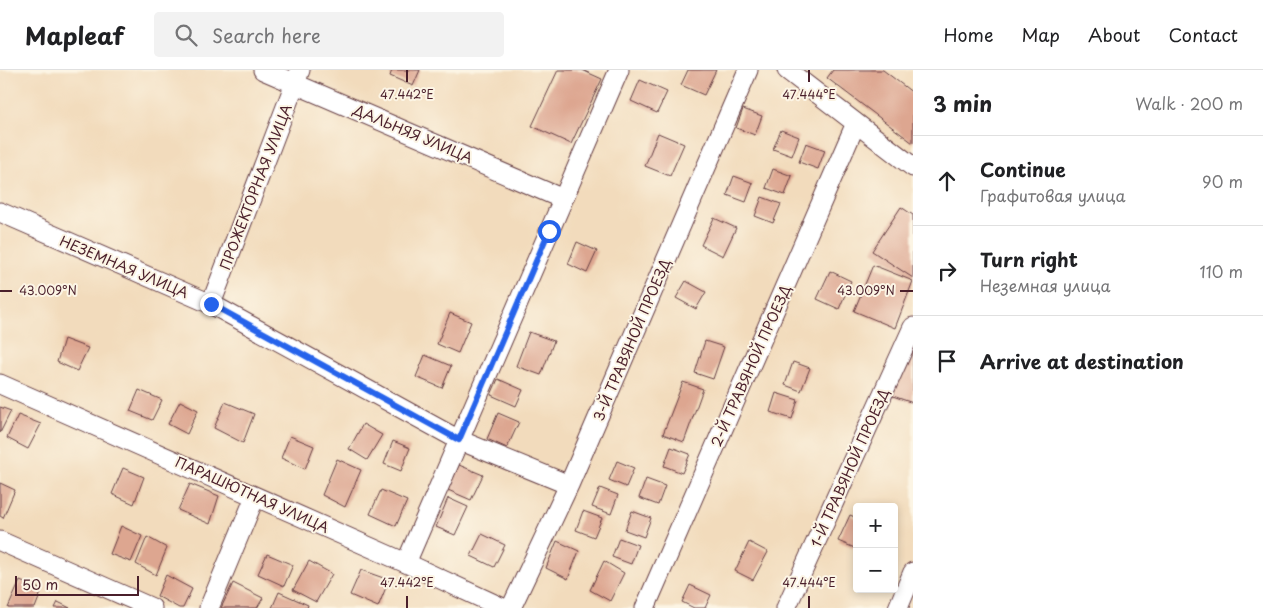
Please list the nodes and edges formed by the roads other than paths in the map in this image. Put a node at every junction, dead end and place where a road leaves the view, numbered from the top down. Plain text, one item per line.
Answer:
1 (263, 70) edge
2 (619, 70) edge
3 (748, 70) edge
4 (787, 70) edge
5 (297, 77) edge
6 (856, 123) junction
7 (913, 167) edge
8 (563, 199) junction
9 (0, 212) edge
10 (211, 304) junction
11 (913, 327) edge
12 (0, 384) edge
13 (459, 440) junction
14 (569, 485) junction
15 (255, 497) junction
16 (0, 541) edge
17 (406, 563) junction
18 (913, 572) edge
19 (913, 598) edge
20 (152, 608) edge
21 (209, 608) edge
22 (503, 608) edge
23 (511, 608) edge
24 (645, 608) edge
25 (786, 608) edge
26 (898, 608) edge

1 - 5 street, ДАЛЬНЯЯ УЛИЦА
2 - 8 street
3 - 14 street, 3-Й ТРАВЯНОЙ ПРОЕЗД
4 - 6 street
5 - 8 street, ДАЛЬНЯЯ УЛИЦА
5 - 10 street, ПРОЖЕКТОРНАЯ УЛИЦА
6 - 7 street
6 - 24 street, 2-Й ТРАВЯНОЙ ПРОЕЗД
8 - 13 street
9 - 10 street, НЕЗЕМНАЯ УЛИЦА
10 - 13 street, НЕЗЕМНАЯ УЛИЦА
11 - 25 street, 1-Й ТРАВЯНОЙ ПРОЕЗД
12 - 15 street, ПАРАШЮТНАЯ УЛИЦА
13 - 14 street, НЕЗЕМНАЯ УЛИЦА
13 - 17 street
14 - 23 street, 3-Й ТРАВЯНОЙ ПРОЕЗД
15 - 17 street, ПАРАШЮТНАЯ УЛИЦА
15 - 21 street
16 - 20 street
17 - 22 street, ПАРАШЮТНАЯ УЛИЦА
18 - 26 street
19 - 26 street

